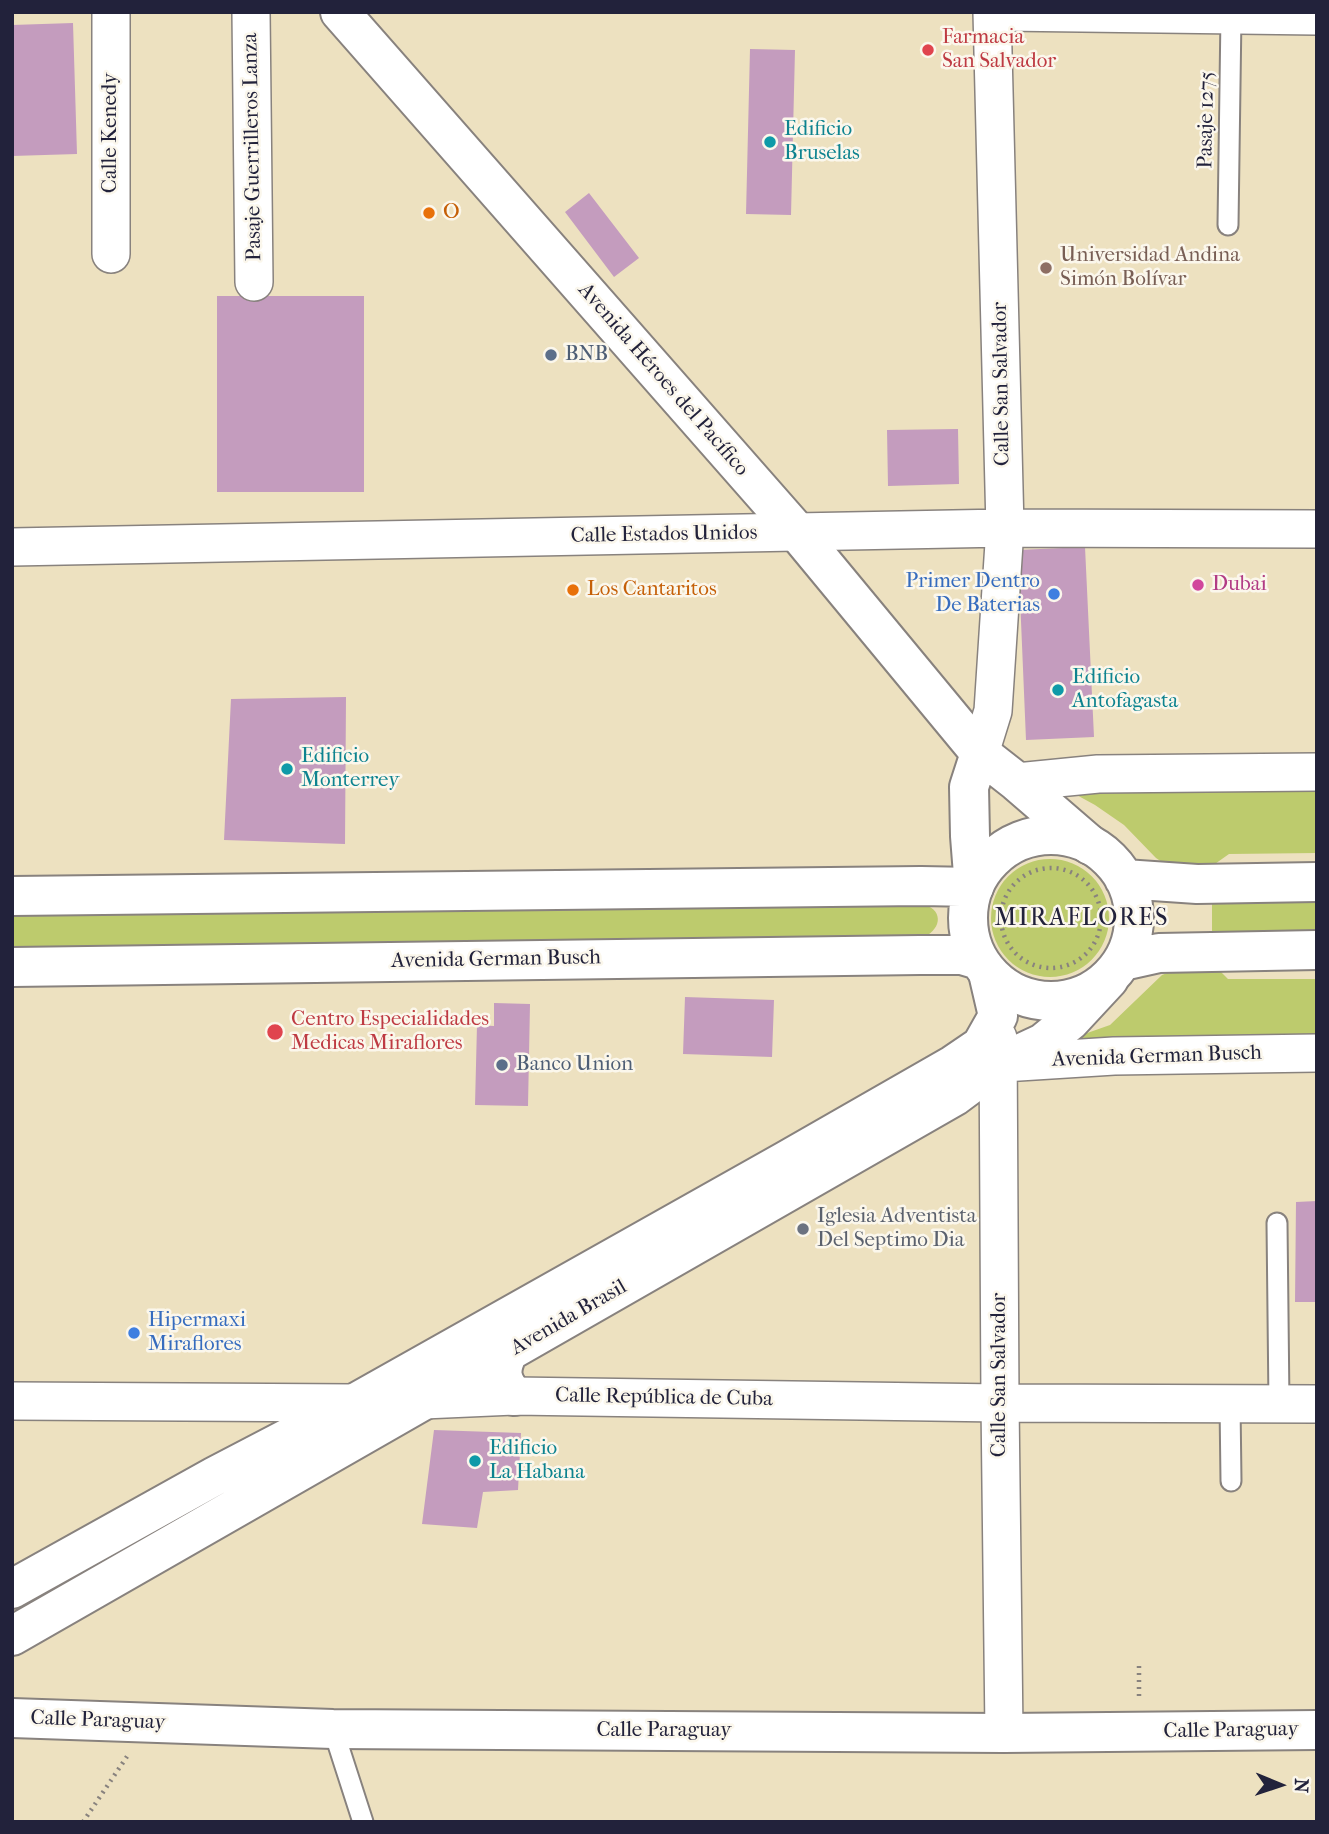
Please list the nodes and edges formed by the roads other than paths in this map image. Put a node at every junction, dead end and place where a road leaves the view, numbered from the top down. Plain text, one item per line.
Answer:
1 (111, 12) edge
2 (251, 12) edge
3 (340, 12) edge
4 (992, 12) edge
5 (1003, 12) edge
6 (1231, 15) junction
7 (1317, 16) edge
8 (1228, 225) dead end
9 (111, 254) dead end
10 (254, 282) dead end
11 (1005, 528) junction
12 (1317, 529) edge
13 (798, 533) junction
14 (12, 547) edge
15 (979, 753) junction
16 (1317, 772) edge
17 (1017, 782) junction
18 (1090, 845) junction
19 (1125, 879) junction
20 (1317, 882) edge
21 (974, 887) junction
22 (12, 896) edge
23 (1317, 950) edge
24 (983, 966) junction
25 (12, 967) edge
26 (1116, 970) junction
27 (998, 1016) junction
28 (1317, 1053) edge
29 (998, 1064) junction
30 (793, 1173) junction
31 (1277, 1223) dead end
32 (535, 1319) junction
33 (508, 1353) junction
34 (514, 1396) junction
35 (427, 1399) junction
36 (12, 1401) edge
37 (355, 1403) junction
38 (1000, 1403) junction
39 (1230, 1404) junction
40 (1279, 1404) junction
41 (1317, 1404) edge
42 (215, 1476) junction
43 (1231, 1481) dead end
44 (235, 1508) junction
45 (87, 1547) junction
46 (106, 1582) junction
47 (12, 1589) edge
48 (12, 1636) edge
49 (12, 1718) edge
50 (333, 1729) junction
51 (1317, 1730) edge
52 (1004, 1733) junction
53 (363, 1822) edge

1 - 9 street, Calle Kenedy
2 - 10 street, Pasaje Guerrilleros Lanza
3 - 13 main road, Avenida Héroes del Pacífico
4 - 11 street, Calle San Salvador
5 - 6 street
6 - 7 street
6 - 8 lane, Pasaje 1275
11 - 12 street, Calle Estados Unidos
11 - 13 street, Calle Estados Unidos
11 - 15 street, Calle San Salvador
13 - 14 street, Calle Estados Unidos
13 - 15 main road, Avenida Héroes del Pacífico
15 - 17 main road, Avenida Héroes del Pacífico
15 - 21 main road
16 - 17 street
17 - 18 main road, Avenida Héroes del Pacífico
18 - 19 main road, Avenida Héroes del Pacífico
18 - 21 main road
19 - 20 main road
19 - 26 main road
21 - 22 main road
21 - 24 main road
23 - 26 main road
24 - 25 main road, Avenida German Busch
24 - 26 main road
24 - 27 main road
26 - 29 main road, Avenida Brasil
27 - 29 street, Calle San Salvador
27 - 30 main road, Avenida Brasil
28 - 29 street, Avenida German Busch
29 - 30 main road, Avenida Brasil
29 - 38 street, Calle San Salvador
30 - 32 main road, Avenida Brasil
31 - 40 lane
32 - 33 main road, Avenida Brasil
32 - 37 main road, Avenida Brasil
33 - 34 main road
33 - 35 main road, Avenida Brasil
34 - 35 street, Calle República de Cuba
34 - 38 street, Calle República de Cuba
35 - 37 street, Calle República de Cuba
35 - 44 main road, Avenida Brasil
36 - 37 street, Calle República de Cuba
37 - 42 main road, Avenida Brasil
38 - 39 street, Calle República de Cuba
38 - 52 street, Calle San Salvador
39 - 40 street, Calle República de Cuba
39 - 43 lane
40 - 41 street, Calle República de Cuba
42 - 44 main road
42 - 45 main road, Avenida Brasil
44 - 46 main road, Avenida Brasil
45 - 46 main road
45 - 47 main road, Avenida Brasil
46 - 48 main road, Avenida Brasil
49 - 50 main road, Calle Paraguay
50 - 52 main road, Calle Paraguay
50 - 53 lane
51 - 52 main road, Calle Paraguay

